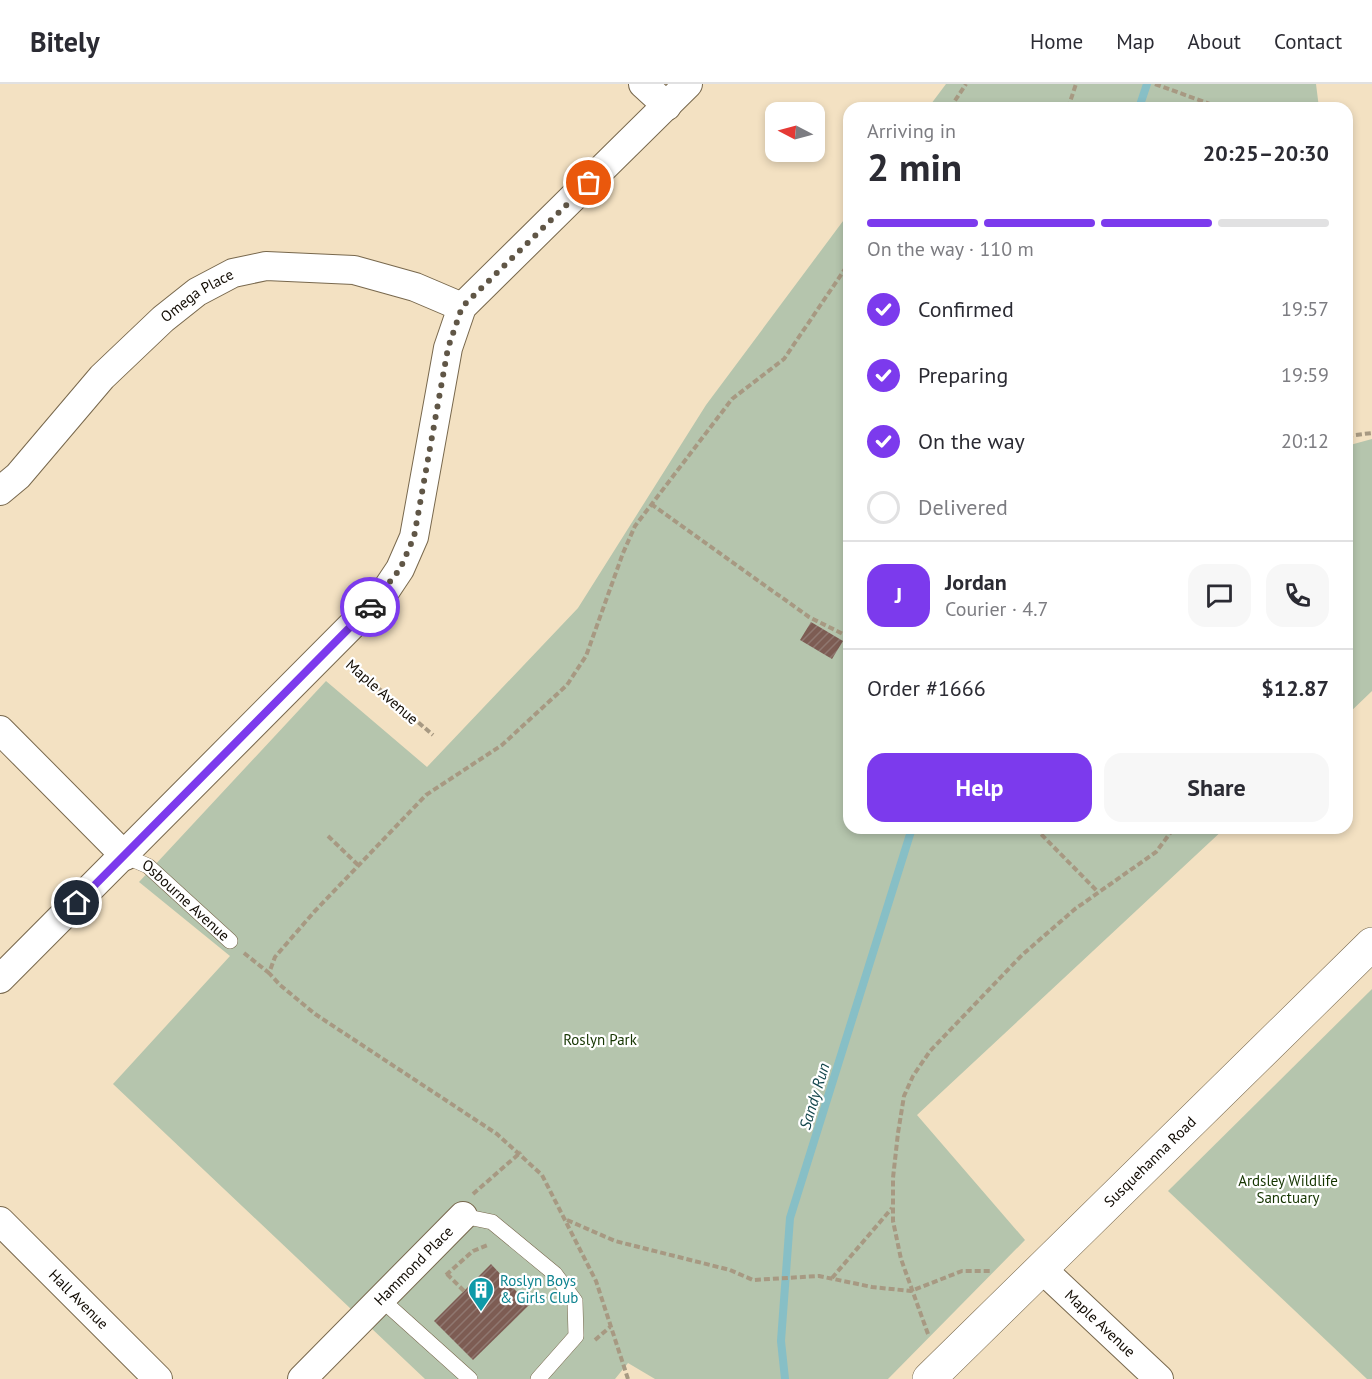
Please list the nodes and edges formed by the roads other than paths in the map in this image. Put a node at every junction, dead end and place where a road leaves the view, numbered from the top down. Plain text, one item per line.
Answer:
1 (643, 84) edge
2 (688, 84) edge
3 (667, 106) junction
4 (462, 307) junction
5 (0, 491) edge
6 (0, 730) edge
7 (125, 856) junction
8 (230, 941) road end
9 (1372, 944) edge
10 (0, 979) edge
11 (463, 1216) joint
12 (0, 1221) edge
13 (1041, 1268) junction
14 (381, 1299) junction
15 (158, 1379) edge
16 (302, 1379) edge
17 (470, 1379) edge
18 (538, 1379) edge
19 (929, 1379) edge
20 (1159, 1379) edge

1 - 3 street
2 - 3 street
3 - 4 street
4 - 5 street, Omega Place
4 - 7 street
6 - 7 street, Osbourne Avenue
7 - 8 lane, Osbourne Avenue
7 - 10 street
9 - 13 main road, Susquehanna Road
11 - 14 street, Hammond Place
11 - 18 lane
12 - 15 street, Hall Avenue
13 - 19 main road, Susquehanna Road
13 - 20 street, Maple Avenue
14 - 16 street, Hammond Place
14 - 17 lane

